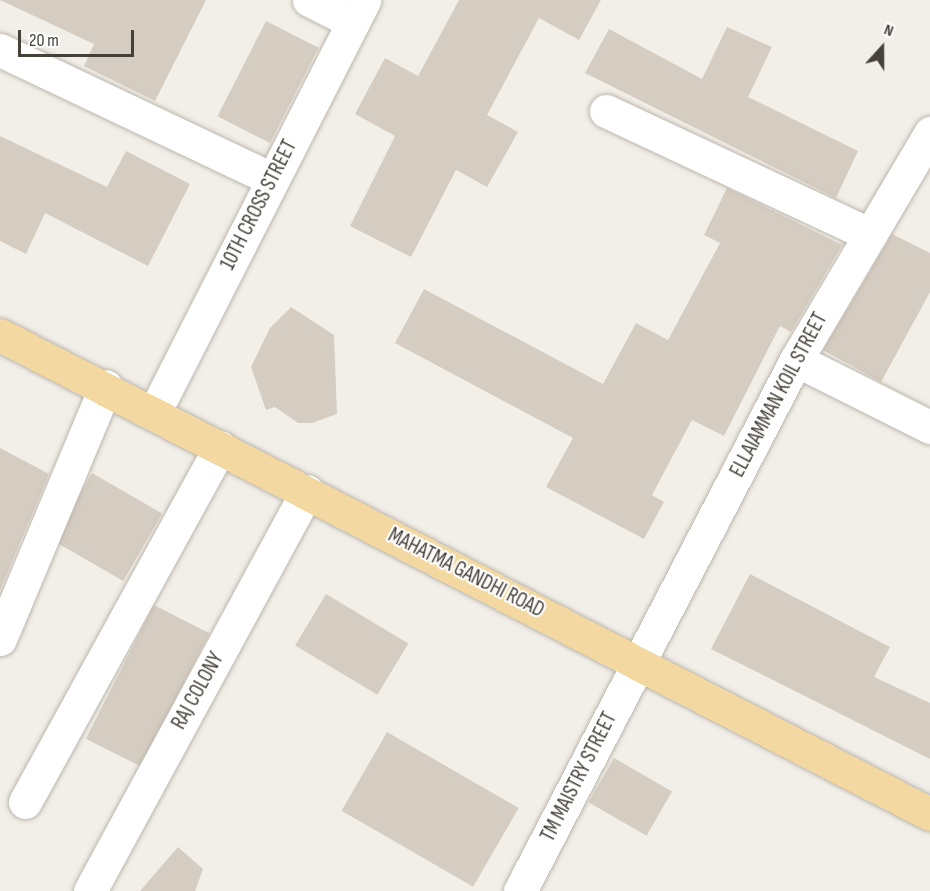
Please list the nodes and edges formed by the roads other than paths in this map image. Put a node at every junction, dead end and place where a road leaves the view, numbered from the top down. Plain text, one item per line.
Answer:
1 (309, 0) edge
2 (358, 11) edge
3 (0, 50) edge
4 (606, 111) dead end
5 (928, 142) edge
6 (272, 179) junction
7 (869, 234) junction
8 (0, 335) edge
9 (796, 360) junction
10 (106, 386) junction
11 (155, 411) junction
12 (930, 427) edge
13 (220, 447) junction
14 (307, 491) junction
15 (0, 639) edge
16 (638, 662) junction
17 (25, 802) dead end
18 (930, 814) edge
19 (90, 891) edge
20 (520, 891) edge

1 - 2 street
2 - 6 street, 10TH CROSS STREET
3 - 6 street
4 - 7 street
5 - 7 street, ELLAIAMMAN KOIL STREET
6 - 11 street, 10TH CROSS STREET
7 - 9 street, ELLAIAMMAN KOIL STREET
8 - 10 main road, MAHATMA GANDHI ROAD
9 - 12 street
9 - 16 street, ELLAIAMMAN KOIL STREET
10 - 11 main road, MAHATMA GANDHI ROAD
10 - 15 street
11 - 13 main road, MAHATMA GANDHI ROAD
13 - 14 main road, MAHATMA GANDHI ROAD
13 - 17 street
14 - 16 main road, MAHATMA GANDHI ROAD
14 - 19 street, RAJ COLONY
16 - 18 main road, MAHATMA GANDHI ROAD
16 - 20 street, TM MAISTRY STREET

